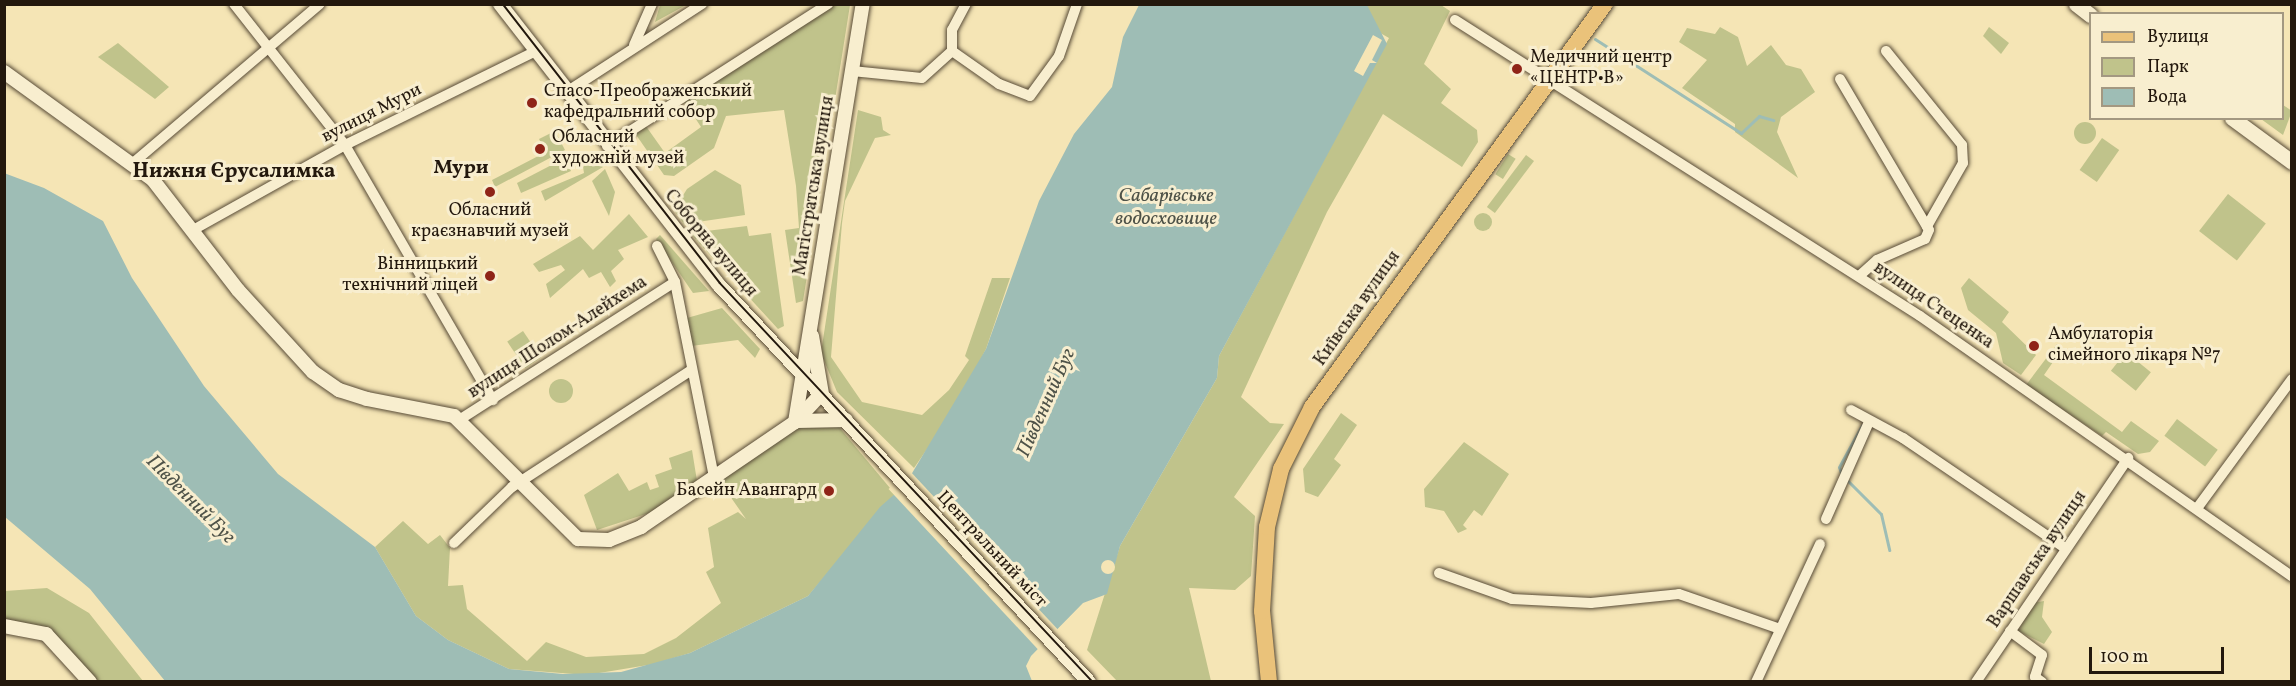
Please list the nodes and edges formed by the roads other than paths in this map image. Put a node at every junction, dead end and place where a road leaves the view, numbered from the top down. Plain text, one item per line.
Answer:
1 (234, 4) edge
2 (320, 4) edge
3 (500, 4) edge
4 (652, 4) edge
5 (702, 4) edge
6 (828, 4) edge
7 (863, 4) edge
8 (966, 4) edge
9 (1077, 4) edge
10 (1605, 4) edge
11 (2076, 4) edge
12 (2089, 14) edge
13 (1455, 20) dead end
14 (634, 45) junction
15 (538, 50) junction
16 (272, 51) junction
17 (952, 51) junction
18 (1886, 51) dead end
19 (852, 71) junction
20 (4, 72) edge
21 (1548, 75) junction
22 (1840, 79) dead end
23 (568, 91) junction
24 (2235, 120) edge
25 (345, 145) junction
26 (607, 146) junction
27 (2292, 162) edge
28 (133, 163) junction
29 (1927, 226) junction
30 (193, 230) junction
31 (657, 246) dead end
32 (1860, 276) junction
33 (675, 282) junction
34 (809, 326) junction
35 (779, 349) junction
36 (690, 371) junction
37 (801, 373) junction
38 (2292, 379) edge
39 (822, 394) junction
40 (493, 400) junction
41 (1851, 410) dead end
42 (459, 420) junction
43 (846, 420) junction
44 (795, 422) junction
45 (1869, 422) junction
46 (2128, 458) junction
47 (887, 465) joint
48 (714, 477) junction
49 (519, 483) junction
50 (2198, 507) junction
51 (1826, 519) dead end
52 (454, 543) dead end
53 (1820, 544) dead end
54 (2065, 548) junction
55 (1439, 573) dead end
56 (2292, 576) edge
57 (4, 626) edge
58 (1780, 629) junction
59 (2010, 631) junction
60 (90, 681) edge
61 (1089, 681) edge
62 (1269, 681) edge
63 (1756, 681) edge
64 (1976, 681) edge
65 (2042, 681) edge

1 - 16 street
2 - 16 street
3 - 15 street, Соборна вулиця
4 - 14 street
5 - 14 street
6 - 26 street
7 - 19 street, Магістратська вулиця
8 - 17 street
9 - 17 street
10 - 21 main road, Київська вулиця
11 - 12 main road
13 - 21 street, вулиця Стеценка
14 - 23 street
15 - 23 street, Соборна вулиця
15 - 25 street, вулиця Мури
16 - 25 street
16 - 28 street
17 - 19 street
18 - 29 street
19 - 34 street, Магістратська вулиця
20 - 28 street
21 - 32 street, вулиця Стеценка
21 - 62 main road, Київська вулиця
22 - 29 street
23 - 26 street, Соборна вулиця
24 - 27 main road
25 - 30 street, вулиця Мури
25 - 40 street
26 - 35 street, Соборна вулиця
28 - 30 street
29 - 32 street
30 - 42 street
31 - 33 street
32 - 46 street, вулиця Стеценка
33 - 36 street
33 - 40 street, вулиця Шолом-Алейхема
34 - 35 street
34 - 37 street, Магістратська вулиця
34 - 39 street
35 - 37 street, Соборна вулиця
36 - 48 street
36 - 49 street
37 - 39 street, Соборна вулиця
37 - 44 street, Магістратська вулиця
38 - 50 street
39 - 43 street, Соборна вулиця
39 - 44 street
40 - 42 street, вулиця Шолом-Алейхема
41 - 45 street
42 - 49 street
43 - 44 street
43 - 47 street, Соборна вулиця
44 - 48 street
45 - 51 street
45 - 54 street
46 - 50 street, вулиця Стеценка
46 - 54 street, Варшавська вулиця
47 - 61 street, Центральний міст
48 - 49 street
49 - 52 street
50 - 56 street, вулиця Стеценка
53 - 58 street
54 - 59 street, Варшавська вулиця
55 - 58 street
57 - 60 street
58 - 63 street
59 - 64 street, Варшавська вулиця
59 - 65 street

